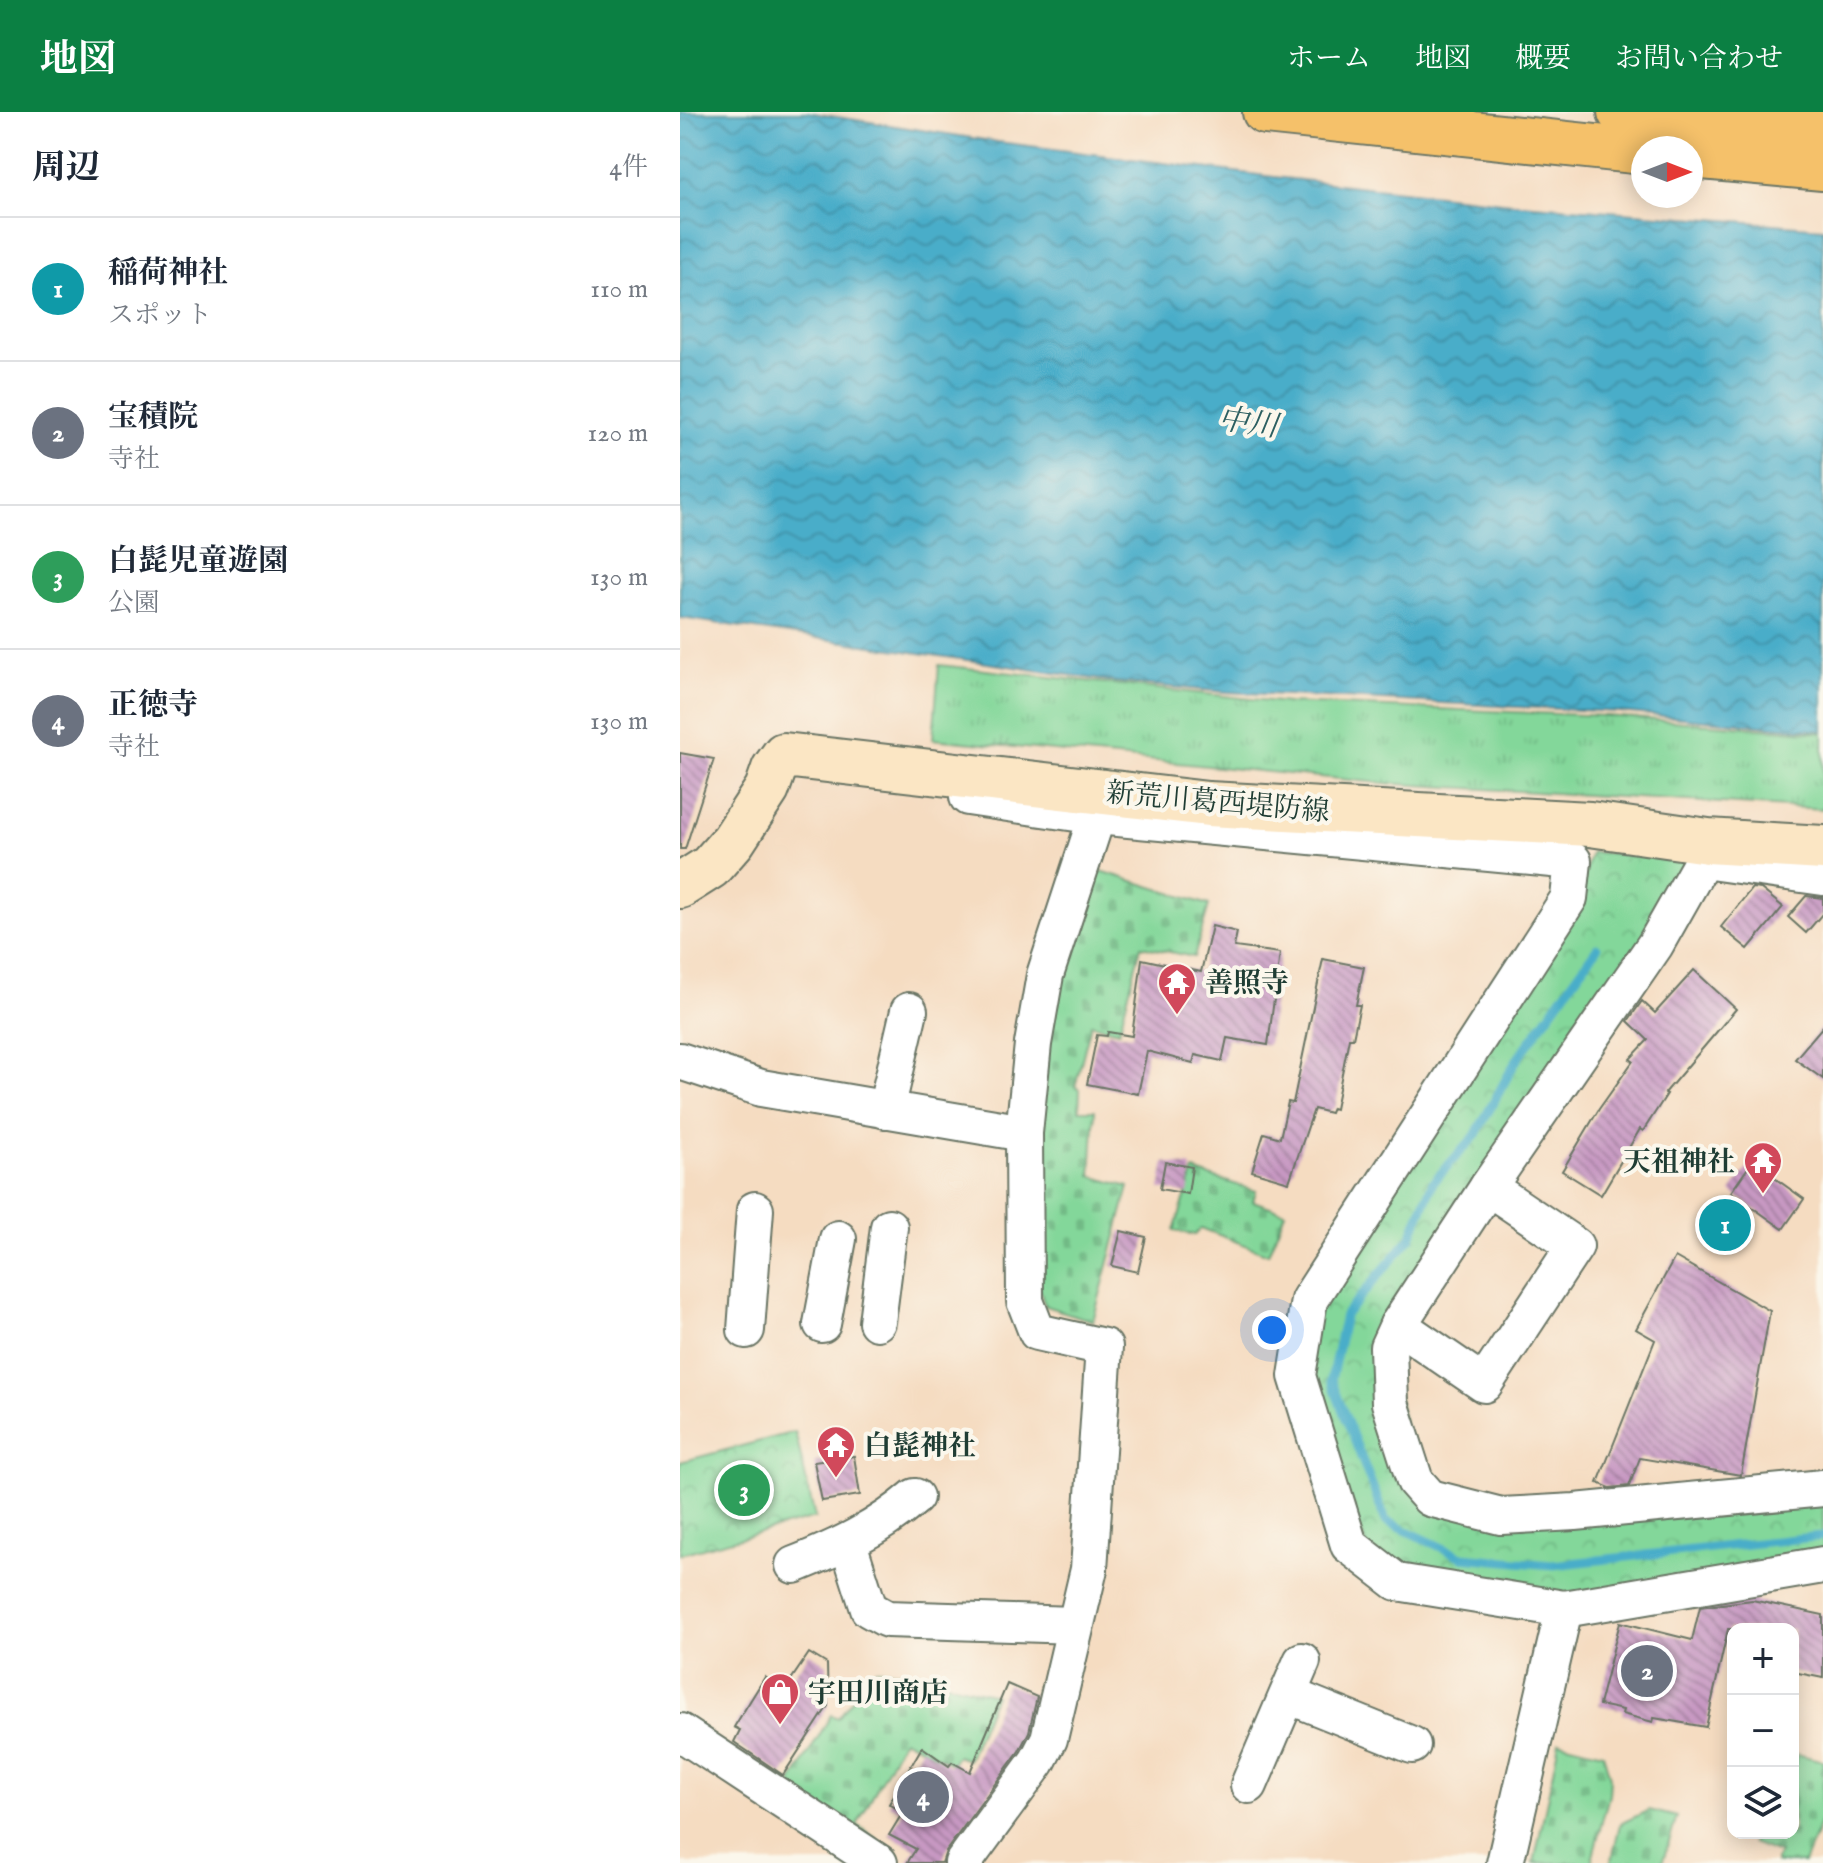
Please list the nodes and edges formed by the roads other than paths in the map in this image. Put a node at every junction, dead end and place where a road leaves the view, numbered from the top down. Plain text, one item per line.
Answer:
1 (1265, 112) edge
2 (1620, 112) edge
3 (1823, 129) edge
4 (1631, 151) edge
5 (1703, 157) edge
6 (1823, 168) edge
7 (774, 769) junction
8 (1097, 816) junction
9 (1262, 819) junction
10 (1823, 848) edge
11 (1705, 851) junction
12 (1823, 877) edge
13 (680, 886) edge
14 (909, 1011) dead end
15 (680, 1061) edge
16 (886, 1110) junction
17 (1024, 1133) junction
18 (1488, 1187) junction
19 (755, 1210) dead end
20 (889, 1227) dead end
21 (838, 1239) dead end
22 (877, 1322) dead end
23 (822, 1324) dead end
24 (1398, 1325) junction
25 (746, 1330) dead end
26 (1823, 1488) edge
27 (915, 1497) dead end
28 (848, 1543) junction
29 (794, 1565) dead end
30 (1823, 1565) edge
31 (1564, 1609) junction
32 (1074, 1625) junction
33 (1302, 1661) dead end
34 (1288, 1695) junction
35 (680, 1732) edge
36 (1412, 1745) dead end
37 (1249, 1785) dead end
38 (879, 1863) edge
39 (963, 1863) edge
40 (1505, 1863) edge

1 - 4 highway
2 - 3 highway
5 - 6 highway
7 - 8 street
7 - 9 main road, 新荒川葛西堤防線
7 - 13 main road
8 - 9 street
8 - 17 street
9 - 11 main road, 新荒川葛西堤防線
9 - 31 street
10 - 11 main road, 新荒川葛西堤防線
11 - 12 street
11 - 18 street
14 - 16 street
15 - 16 street
16 - 17 street
17 - 32 street
18 - 24 street
18 - 24 street
19 - 25 street
20 - 22 street
21 - 23 street
24 - 26 street
27 - 28 street
28 - 29 street
28 - 32 street
30 - 31 street
31 - 40 street
32 - 39 street
33 - 34 street
34 - 36 street
34 - 37 street
35 - 38 street

